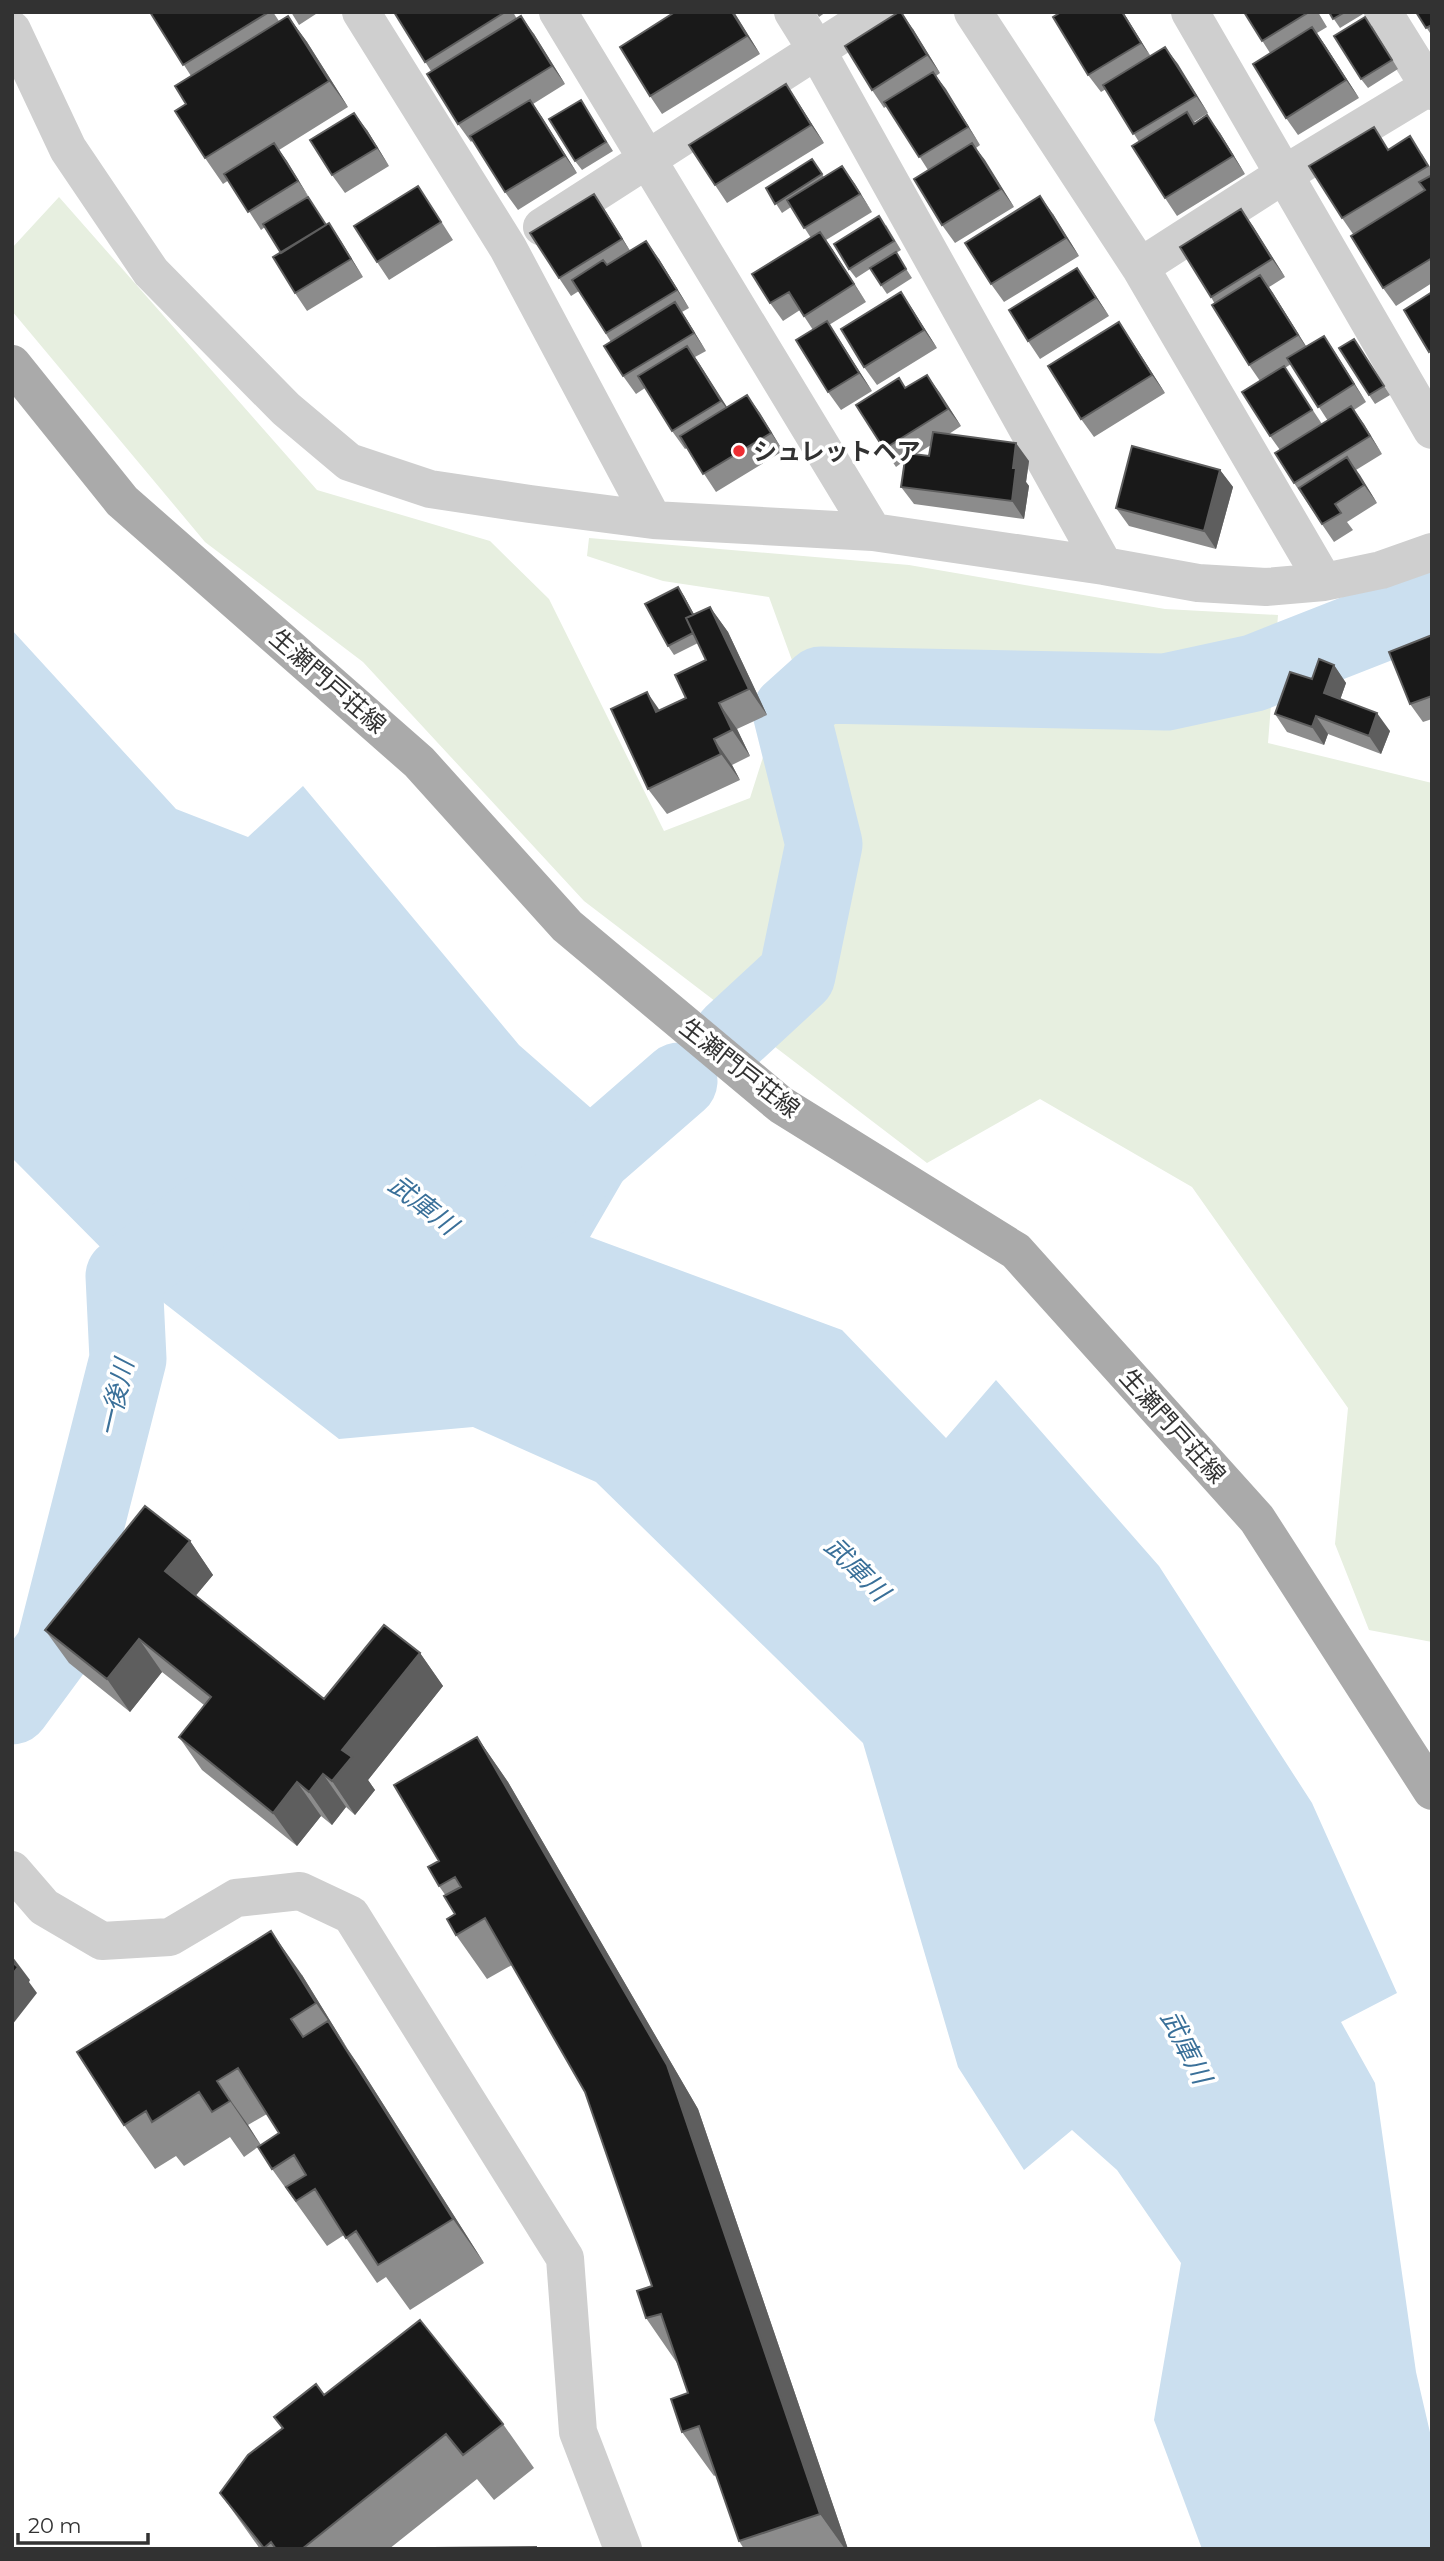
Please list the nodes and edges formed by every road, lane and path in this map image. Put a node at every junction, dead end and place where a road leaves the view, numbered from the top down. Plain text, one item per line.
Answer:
1 (361, 12) edge
2 (558, 12) edge
3 (793, 12) edge
4 (876, 12) edge
5 (973, 12) edge
6 (1190, 12) edge
7 (1384, 12) edge
8 (12, 30) edge
9 (816, 49) junction
10 (1431, 88) edge
11 (649, 159) junction
12 (1283, 175) junction
13 (508, 248) junction
14 (1140, 267) junction
15 (12, 364) edge
16 (1432, 430) edge
17 (653, 520) junction
18 (873, 532) junction
19 (1432, 552) edge
20 (1104, 566) junction
21 (1324, 582) junction
22 (1432, 1791) edge
23 (12, 1870) edge
24 (623, 2549) edge

1 - 13 street
2 - 11 street
3 - 9 street
4 - 9 street
5 - 14 street
6 - 12 street
7 - 10 street
8 - 17 street
9 - 11 street
9 - 20 street
10 - 12 street
11 - 13 street
11 - 18 street
12 - 14 street
12 - 16 street
13 - 17 street
14 - 21 street
15 - 22 main road, 生瀬門戸荘線
17 - 18 street
18 - 20 street
19 - 21 street
20 - 21 street
23 - 24 street

